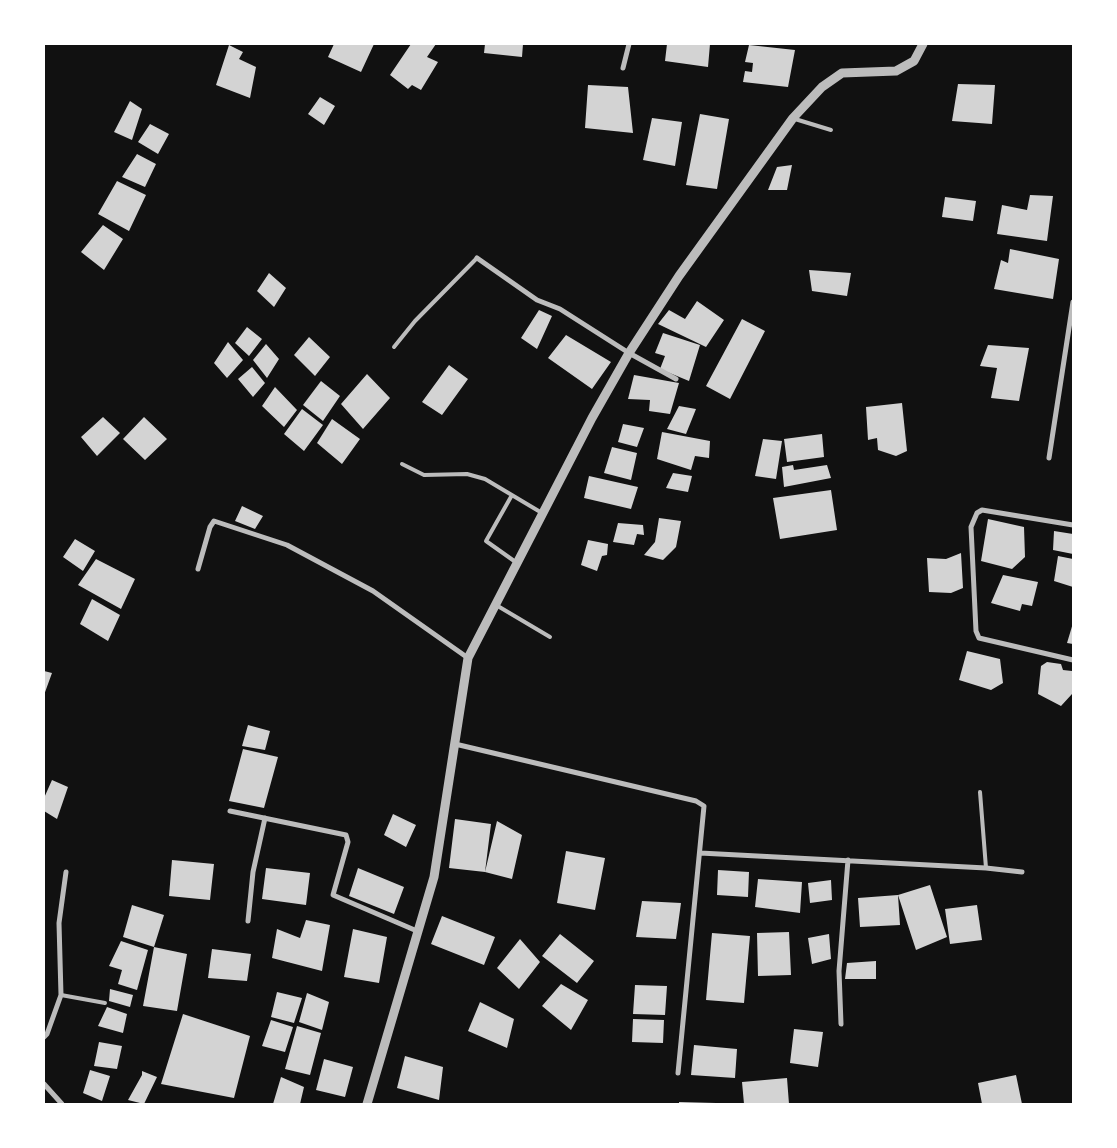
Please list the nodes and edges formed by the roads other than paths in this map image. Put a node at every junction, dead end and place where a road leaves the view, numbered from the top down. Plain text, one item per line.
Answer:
1 (629, 44) edge
2 (923, 44) edge
3 (622, 68) dead end
4 (793, 118) junction
5 (831, 130) dead end
6 (478, 258) joint
7 (1073, 302) edge
8 (394, 347) dead end
9 (630, 353) junction
10 (676, 379) dead end
11 (1049, 458) dead end
12 (402, 464) dead end
13 (512, 494) junction
14 (543, 513) junction
15 (1073, 525) edge
16 (517, 563) junction
17 (198, 568) dead end
18 (496, 605) junction
19 (550, 637) dead end
20 (468, 658) junction
21 (1073, 660) edge
22 (455, 744) junction
23 (980, 792) dead end
24 (230, 811) dead end
25 (265, 818) junction
26 (700, 853) junction
27 (848, 860) junction
28 (986, 868) junction
29 (66, 872) dead end
30 (1022, 872) dead end
31 (248, 922) dead end
32 (417, 931) junction
33 (61, 995) junction
34 (105, 1003) dead end
35 (841, 1024) dead end
36 (44, 1037) edge
37 (678, 1072) dead end
38 (44, 1084) edge
39 (62, 1104) edge
40 (366, 1104) edge

1 - 3 street
2 - 4 street
4 - 5 lane
4 - 9 street
6 - 8 lane
6 - 9 street
7 - 11 street
9 - 10 street
9 - 14 street
12 - 13 lane
13 - 14 lane
13 - 16 lane
14 - 16 street
15 - 21 street
16 - 18 street
17 - 20 street
18 - 19 lane
18 - 20 street
20 - 22 street
22 - 26 street
22 - 32 street
23 - 28 lane
24 - 25 street
25 - 31 street
25 - 32 street
26 - 27 street
26 - 37 street
27 - 28 street
27 - 35 street
28 - 30 street
29 - 33 street
32 - 40 street
33 - 34 lane
33 - 36 street
38 - 39 street

